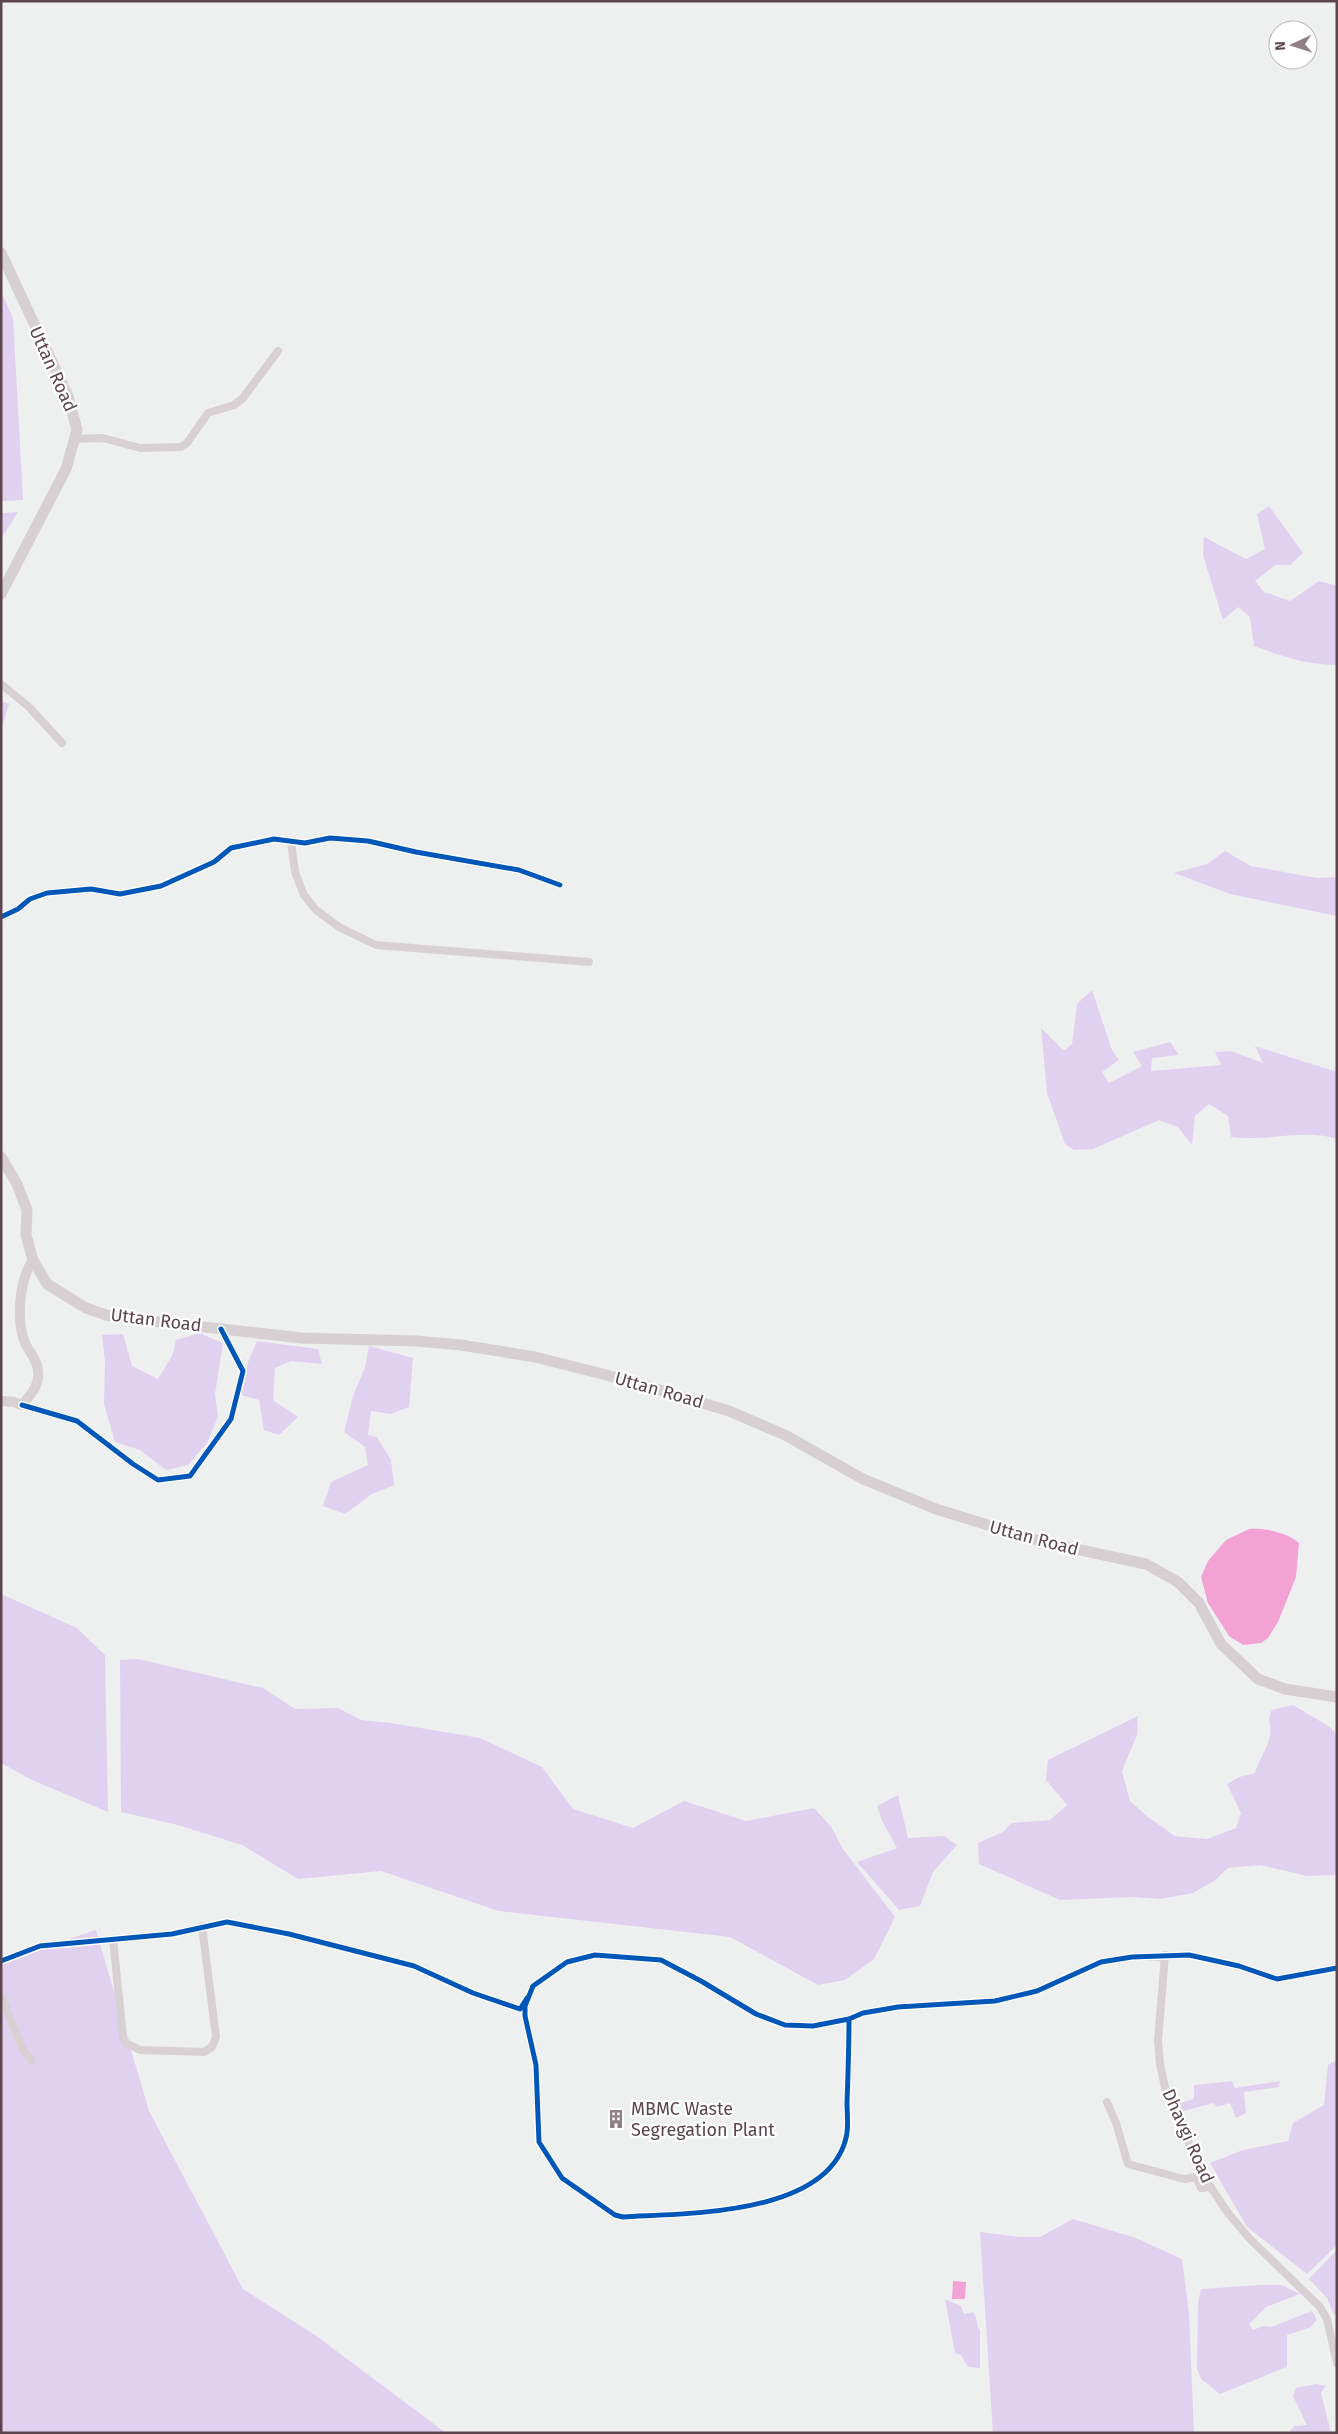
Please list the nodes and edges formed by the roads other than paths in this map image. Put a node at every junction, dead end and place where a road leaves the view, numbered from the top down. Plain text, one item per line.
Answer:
1 (1, 253) edge
2 (278, 351) dead end
3 (75, 439) junction
4 (1, 594) edge
5 (1, 684) edge
6 (62, 743) dead end
7 (291, 841) junction
8 (560, 885) dead end
9 (1, 917) edge
10 (589, 962) dead end
11 (1, 1157) edge
12 (33, 1260) junction
13 (222, 1329) junction
14 (1, 1401) edge
15 (22, 1406) junction
16 (1337, 1697) edge
17 (202, 1926) junction
18 (113, 1940) junction
19 (1165, 1955) junction
20 (1, 1961) edge
21 (1337, 1968) edge
22 (530, 1994) junction
23 (1, 1996) edge
24 (849, 2019) junction
25 (32, 2061) dead end
26 (1107, 2102) dead end
27 (1210, 2187) junction
28 (1337, 2363) edge

1 - 3 main road, Uttan Road
2 - 3 street
3 - 4 main road, Uttan Road
5 - 6 street
7 - 8 street
7 - 9 street
7 - 10 street
11 - 12 main road, Uttan Road
12 - 13 main road, Uttan Road
12 - 15 street
13 - 15 street
13 - 16 main road, Uttan Road
14 - 15 street
17 - 18 street
17 - 18 street
17 - 22 street
18 - 20 street
19 - 21 street
19 - 24 street
19 - 27 street, Dhavgi Road
22 - 24 street
22 - 24 street
23 - 25 street
26 - 27 street
27 - 28 street, Dhavgi Road

